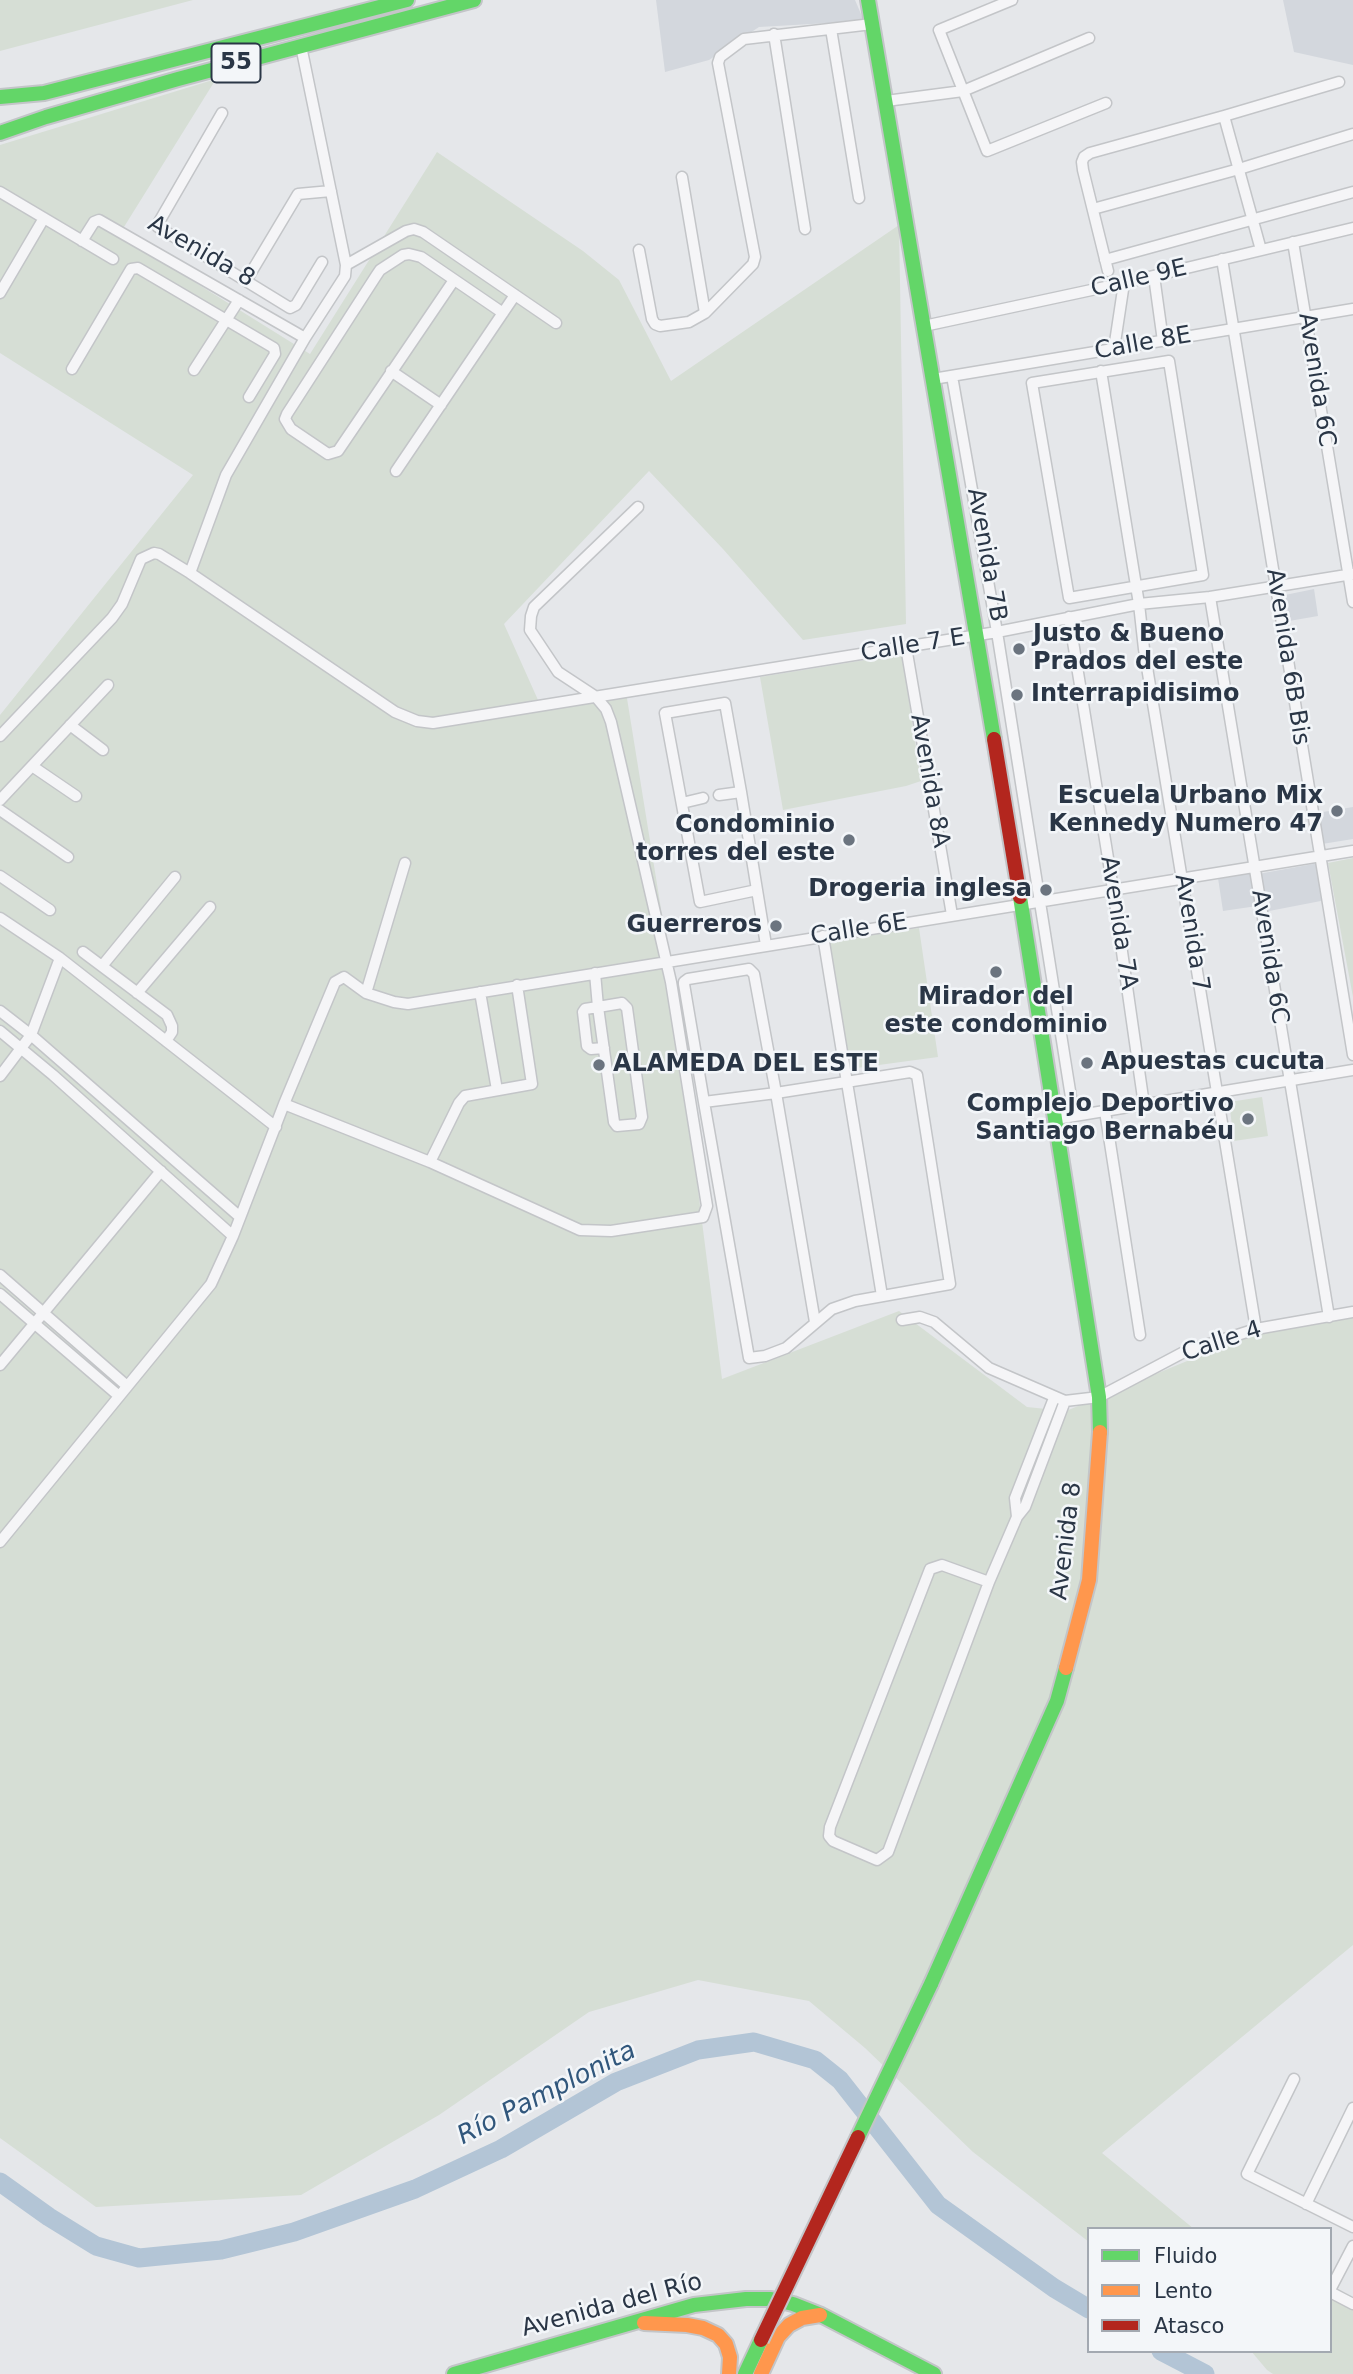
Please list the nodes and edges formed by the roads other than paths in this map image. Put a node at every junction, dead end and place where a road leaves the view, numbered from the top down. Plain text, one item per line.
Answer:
1 (407, 0) edge
2 (474, 0) edge
3 (868, 0) edge
4 (1012, 0) edge
5 (872, 24) junction
6 (831, 29) junction
7 (774, 34) junction
8 (1089, 38) dead end
9 (301, 47) junction
10 (1339, 82) dead end
11 (963, 91) junction
12 (0, 97) edge
13 (886, 101) junction
14 (1106, 103) dead end
15 (222, 113) dead end
16 (1224, 116) junction
17 (0, 133) edge
18 (1353, 134) edge
19 (1239, 169) junction
20 (681, 177) dead end
21 (331, 191) junction
22 (0, 192) edge
23 (1353, 192) edge
24 (859, 198) dead end
25 (1093, 209) junction
26 (44, 218) junction
27 (1254, 220) junction
28 (1353, 228) edge
29 (805, 229) dead end
30 (82, 241) junction
31 (1293, 242) junction
32 (639, 250) dead end
33 (1261, 250) junction
34 (1222, 259) junction
35 (113, 260) dead end
36 (1105, 260) junction
37 (322, 262) dead end
38 (346, 265) junction
39 (1108, 271) dead end
40 (1154, 276) junction
41 (454, 280) junction
42 (246, 281) junction
43 (1124, 283) junction
44 (0, 293) edge
45 (515, 295) junction
46 (239, 300) junction
47 (1353, 309) edge
48 (503, 313) junction
49 (705, 313) junction
50 (1306, 317) junction
51 (227, 320) junction
52 (556, 323) dead end
53 (924, 326) junction
54 (1233, 329) junction
55 (305, 338) junction
56 (1163, 341) junction
57 (1114, 349) junction
58 (72, 369) dead end
59 (194, 370) dead end
60 (391, 371) junction
61 (1101, 371) junction
62 (952, 376) junction
63 (933, 379) junction
64 (249, 397) dead end
65 (441, 405) junction
66 (396, 471) dead end
67 (638, 507) dead end
68 (978, 524) junction
69 (958, 528) junction
70 (190, 573) junction
71 (1351, 574) edge
72 (1136, 586) junction
73 (1276, 586) junction
74 (1210, 597) junction
75 (1353, 602) edge
76 (1139, 604) junction
77 (1069, 617) junction
78 (997, 632) junction
79 (977, 635) junction
80 (906, 647) junction
81 (108, 685) dead end
82 (596, 697) junction
83 (70, 725) junction
84 (0, 736) edge
85 (103, 750) dead end
86 (32, 766) junction
87 (741, 792) junction
88 (719, 795) dead end
89 (76, 796) dead end
90 (703, 798) dead end
91 (0, 800) edge
92 (682, 803) junction
93 (0, 810) edge
94 (1353, 851) edge
95 (1320, 856) junction
96 (68, 857) dead end
97 (405, 863) dead end
98 (1254, 867) junction
99 (0, 876) edge
100 (175, 877) dead end
101 (1182, 878) junction
102 (757, 890) junction
103 (1113, 890) junction
104 (1040, 901) junction
105 (1021, 904) junction
106 (210, 908) dead end
107 (50, 910) dead end
108 (952, 915) junction
109 (0, 918) edge
110 (823, 936) junction
111 (766, 945) junction
112 (83, 952) dead end
113 (60, 958) junction
114 (667, 961) junction
115 (102, 965) junction
116 (595, 973) junction
117 (517, 985) junction
118 (480, 992) junction
119 (137, 993) junction
120 (366, 993) junction
121 (598, 1007) junction
122 (0, 1011) edge
123 (1060, 1025) junction
124 (1041, 1029) junction
125 (0, 1031) edge
126 (31, 1035) junction
127 (166, 1041) junction
128 (21, 1047) junction
129 (604, 1048) junction
130 (1353, 1055) edge
131 (1353, 1070) edge
132 (0, 1076) edge
133 (1290, 1081) junction
134 (847, 1082) junction
135 (497, 1090) junction
136 (776, 1093) junction
137 (1217, 1093) junction
138 (704, 1102) junction
139 (284, 1104) junction
140 (1144, 1105) junction
141 (1105, 1111) junction
142 (1074, 1116) junction
143 (1056, 1119) junction
144 (276, 1127) junction
145 (429, 1162) junction
146 (161, 1171) junction
147 (240, 1217) junction
148 (233, 1236) junction
149 (0, 1275) edge
150 (0, 1294) edge
151 (882, 1296) junction
152 (1353, 1312) edge
153 (44, 1313) junction
154 (1329, 1317) junction
155 (902, 1320) dead end
156 (815, 1322) junction
157 (35, 1324) junction
158 (1256, 1329) junction
159 (1140, 1335) dead end
160 (0, 1366) edge
161 (127, 1387) junction
162 (119, 1396) junction
163 (1099, 1397) junction
164 (1059, 1400) junction
165 (0, 1542) edge
166 (989, 1582) junction
167 (1294, 2079) dead end
168 (1353, 2108) edge
169 (1306, 2204) junction
170 (1353, 2227) edge
171 (1353, 2246) edge
172 (1332, 2287) edge
173 (1332, 2292) edge
174 (1353, 2304) edge
175 (821, 2315) junction
176 (632, 2322) junction
177 (916, 2370) edge
178 (454, 2374) edge
179 (729, 2374) edge
180 (745, 2374) edge
181 (761, 2374) edge
182 (934, 2374) edge

1 - 12 main road, 55
2 - 9 main road, 55
3 - 5 main road, Avenida 7B
4 - 11 street
5 - 6 street
5 - 13 main road, Avenida 7B
6 - 7 street
6 - 24 street
7 - 29 street
7 - 49 street
8 - 11 street
9 - 17 main road, 55
9 - 21 street
10 - 16 street
11 - 13 street
11 - 14 street
13 - 53 main road, Avenida 7B
15 - 42 street
16 - 19 street
16 - 25 street
18 - 19 street
19 - 25 street
19 - 27 street
20 - 49 street
21 - 38 street
21 - 42 street
22 - 26 street
23 - 27 street
25 - 36 street
26 - 30 street
26 - 44 street
27 - 33 street
27 - 36 street
28 - 31 street, Calle 9E
30 - 35 street
30 - 46 street, Avenida 8
31 - 33 street, Calle 9E
31 - 50 street, Avenida 6C
32 - 49 street
33 - 34 street, Calle 9E
34 - 40 street, Calle 9E
34 - 54 street, Avenida 6B Bis
36 - 39 street
37 - 42 street
38 - 45 street
38 - 55 street
40 - 43 street, Calle 9E
40 - 56 street
41 - 48 street
41 - 60 street
41 - 60 street
43 - 53 street, Calle 9E
43 - 57 street
45 - 48 street
45 - 52 street
46 - 51 street
46 - 55 street, Avenida 8
47 - 50 street, Calle 8E
48 - 65 street
50 - 54 street, Calle 8E
50 - 71 street, Avenida 6C
51 - 58 street
51 - 59 street
51 - 64 street
53 - 63 main road, Avenida 7B
54 - 56 street, Calle 8E
54 - 73 street, Avenida 6B Bis
55 - 70 street
56 - 57 street, Calle 8E
57 - 62 street, Calle 8E
60 - 65 street
61 - 72 street, Avenida 7
61 - 72 street
61 - 72 street
62 - 63 street, Calle 8E
62 - 68 street, Avenida 7B
63 - 69 main road, Avenida 7B
65 - 66 street
67 - 82 street
68 - 69 street
68 - 78 street, Avenida 7B
69 - 79 main road, Avenida 7B
70 - 82 street, Calle 7 E
70 - 84 street, Calle 7 E
71 - 73 street, Calle 7 E
71 - 75 street, Avenida 6C
72 - 76 street, Avenida 7
73 - 74 street, Calle 7 E
73 - 95 street, Avenida 6B Bis
74 - 76 street, Calle 7 E
74 - 98 street, Avenida 6C
76 - 77 street, Calle 7 E
76 - 101 street, Avenida 7
77 - 78 street, Calle 7 E
77 - 103 street, Avenida 7A
78 - 79 street, Calle 7 E
78 - 104 street, Avenida 7B
79 - 80 street, Calle 7 E
79 - 105 main road, Avenida 7B
80 - 82 street, Calle 7 E
80 - 108 street, Avenida 8A
81 - 83 street
82 - 114 street
83 - 85 street
83 - 86 street
86 - 89 street
86 - 91 street
87 - 88 street
87 - 92 street
87 - 102 street
90 - 92 street
92 - 102 street
93 - 96 street
94 - 95 street, Calle 6E
95 - 98 street, Calle 6E
95 - 130 street, Avenida 6B Bis
97 - 120 street
98 - 101 street, Calle 6E
98 - 133 street, Avenida 6C
99 - 107 street
100 - 115 street
101 - 103 street, Calle 6E
101 - 137 street, Avenida 7
102 - 111 street
103 - 104 street, Calle 6E
103 - 140 street, Avenida 7A
104 - 105 street, Calle 6E
104 - 123 street, Avenida 7B
105 - 108 street, Calle 6E
105 - 124 main road, Avenida 7B
106 - 119 street
108 - 110 street, Calle 6E
109 - 113 street
110 - 111 street, Calle 6E
110 - 134 street
111 - 114 street, Calle 6E
112 - 115 street
113 - 126 street
113 - 127 street
114 - 116 street, Calle 6E
114 - 145 street
115 - 119 street
116 - 117 street, Calle 6E
116 - 121 street
117 - 118 street, Calle 6E
117 - 135 street
118 - 120 street, Calle 6E
118 - 135 street
119 - 127 street
120 - 139 street, Calle 6E
121 - 129 street
121 - 129 street
121 - 129 street
122 - 126 street
123 - 124 street
123 - 142 street, Avenida 7B
124 - 143 main road, Avenida 7B
125 - 128 street
126 - 128 street
126 - 147 street
127 - 144 street
128 - 132 street
128 - 146 street
131 - 133 street
133 - 137 street
133 - 154 street, Avenida 6C
134 - 136 street
134 - 151 street
134 - 151 street
135 - 145 street
136 - 138 street
136 - 138 street
136 - 156 street
137 - 140 street
137 - 158 street, Avenida 7
138 - 156 street
139 - 144 street
139 - 145 street
140 - 141 street
141 - 142 street
141 - 159 street
142 - 143 street
143 - 163 main road, Avenida 8
144 - 147 street
146 - 148 street
146 - 153 street
147 - 148 street
148 - 161 street
149 - 153 street
150 - 157 street
151 - 156 street
152 - 154 street, Calle 4
153 - 157 street
153 - 161 street
154 - 158 street, Calle 4
155 - 164 street
157 - 160 street
157 - 162 street
158 - 163 street, Calle 4
161 - 162 street
162 - 165 street
163 - 164 street
163 - 180 main road, Avenida 8, bridge
164 - 166 street
166 - 166 street
167 - 169 street
168 - 169 street
169 - 170 street
171 - 172 street
173 - 174 street
175 - 176 main road, Avenida del Río
175 - 177 main road, Avenida del Río
175 - 181 main road
176 - 178 main road, Avenida del Río
176 - 179 main road
177 - 182 main road, Avenida del Río

